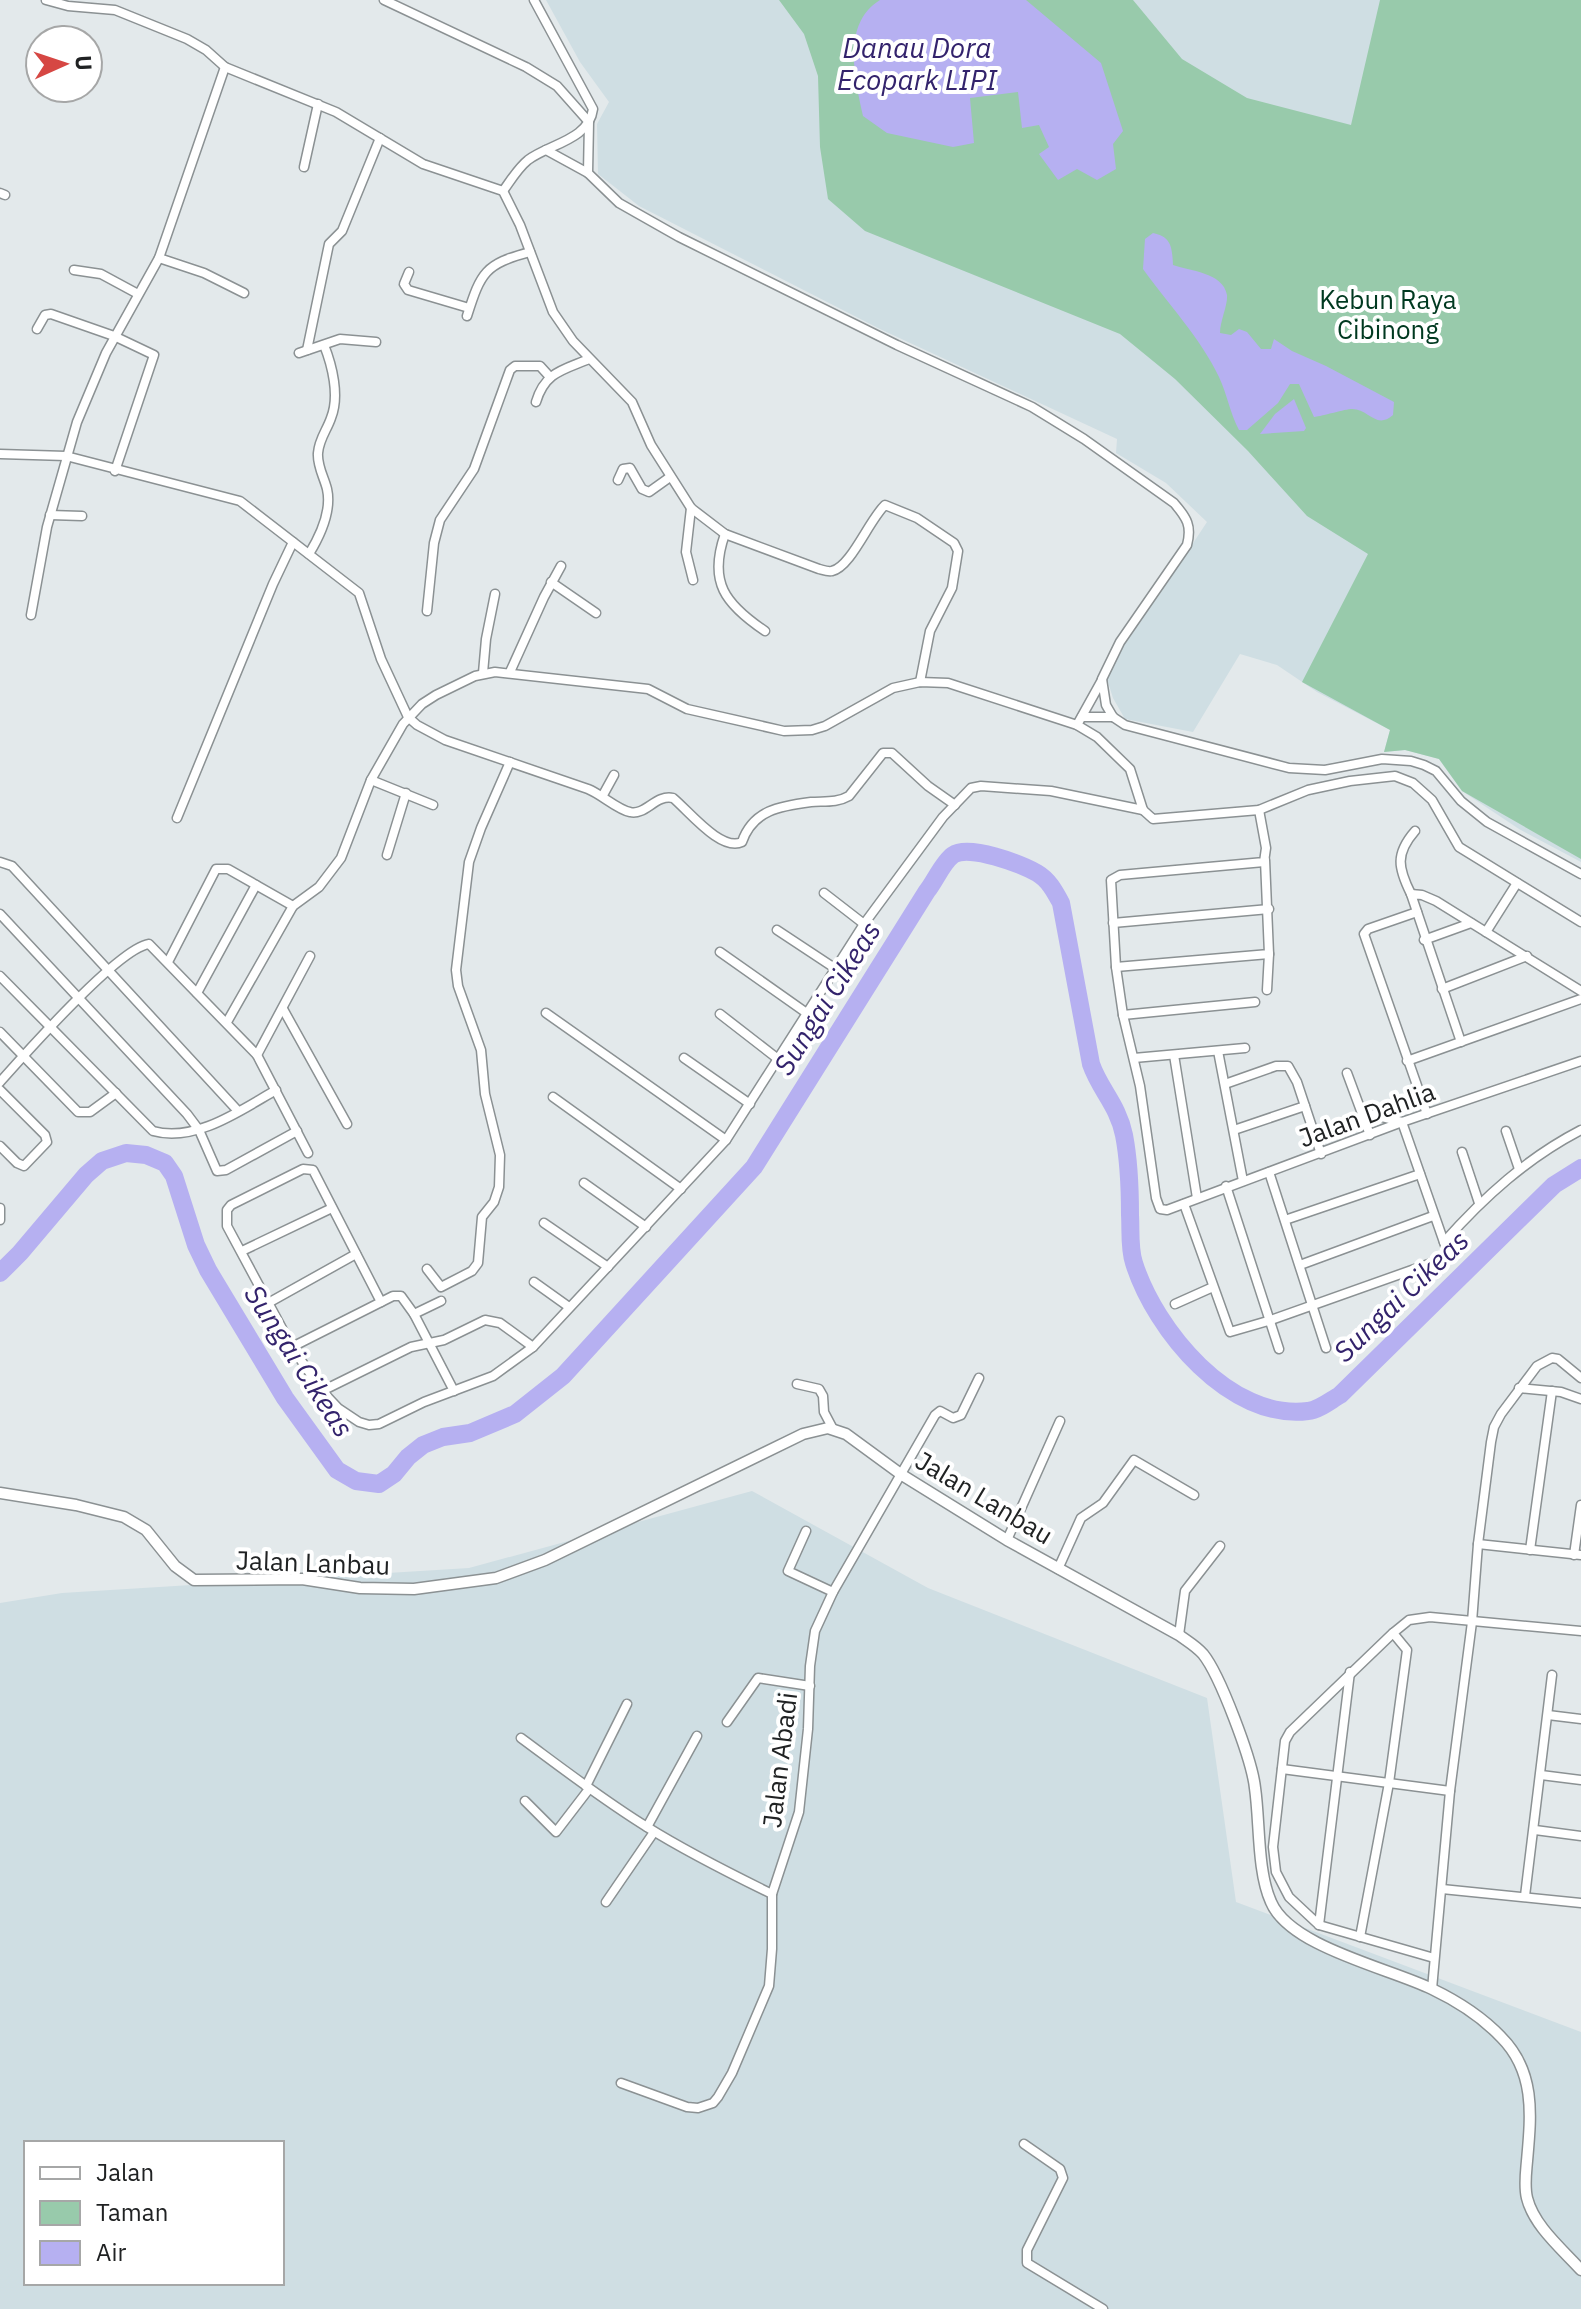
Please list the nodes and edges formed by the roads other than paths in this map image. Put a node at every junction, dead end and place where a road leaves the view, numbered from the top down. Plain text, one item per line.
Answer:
1 (46, 0) edge
2 (384, 0) edge
3 (534, 0) edge
4 (225, 67) junction
5 (318, 104) junction
6 (589, 122) junction
7 (380, 138) junction
8 (546, 150) junction
9 (304, 167) dead end
10 (588, 173) junction
11 (503, 191) junction
12 (530, 252) junction
13 (159, 258) junction
14 (74, 270) dead end
15 (409, 272) dead end
16 (244, 293) dead end
17 (138, 294) junction
18 (37, 329) dead end
19 (114, 336) junction
20 (376, 342) dead end
21 (324, 345) junction
22 (589, 359) junction
23 (550, 377) junction
24 (536, 402) dead end
25 (0, 454) edge
26 (66, 456) junction
27 (115, 471) junction
28 (670, 477) junction
29 (618, 480) dead end
30 (691, 508) junction
31 (50, 515) junction
32 (82, 516) dead end
33 (725, 534) junction
34 (293, 542) junction
35 (309, 554) junction
36 (561, 566) dead end
37 (693, 580) dead end
38 (551, 582) junction
39 (495, 594) dead end
40 (427, 611) dead end
41 (596, 613) dead end
42 (31, 615) dead end
43 (765, 631) dead end
44 (510, 672) junction
45 (483, 673) junction
46 (1102, 679) junction
47 (920, 682) junction
48 (408, 717) junction
49 (1113, 717) junction
50 (1080, 721) junction
51 (510, 762) junction
52 (614, 775) dead end
53 (371, 780) junction
54 (406, 793) junction
55 (603, 795) junction
56 (433, 805) dead end
57 (955, 805) junction
58 (1143, 810) junction
59 (1259, 810) junction
60 (177, 818) dead end
61 (1415, 831) dead end
62 (387, 855) dead end
63 (1265, 860) junction
64 (0, 862) edge
65 (1581, 874) edge
66 (1517, 883) junction
67 (256, 885) junction
68 (824, 893) dead end
69 (1411, 894) junction
70 (293, 906) junction
71 (1269, 909) junction
72 (1417, 912) junction
73 (0, 914) edge
74 (1581, 922) edge
75 (1113, 923) junction
76 (1471, 923) junction
77 (864, 924) junction
78 (777, 930) dead end
79 (1486, 932) junction
80 (1424, 940) junction
81 (720, 952) dead end
82 (1269, 954) junction
83 (310, 956) dead end
84 (1527, 956) junction
85 (168, 962) junction
86 (1116, 967) junction
87 (109, 969) junction
88 (836, 969) junction
89 (0, 976) edge
90 (1442, 989) junction
91 (1267, 990) dead end
92 (1581, 991) edge
93 (197, 993) junction
94 (81, 998) junction
95 (1581, 999) edge
96 (1255, 1002) dead end
97 (283, 1009) junction
98 (546, 1013) dead end
99 (720, 1014) dead end
100 (808, 1014) junction
101 (1123, 1015) junction
102 (227, 1022) junction
103 (50, 1028) junction
104 (0, 1032) edge
105 (1461, 1042) junction
106 (1245, 1048) dead end
107 (1218, 1051) junction
108 (257, 1055) junction
109 (1174, 1055) junction
110 (23, 1056) junction
111 (684, 1058) dead end
112 (1134, 1058) junction
113 (778, 1059) junction
114 (1407, 1061) junction
115 (1581, 1061) edge
116 (1347, 1073) dead end
117 (0, 1082) edge
118 (1225, 1084) junction
119 (0, 1090) edge
120 (276, 1090) junction
121 (116, 1093) junction
122 (553, 1097) dead end
123 (750, 1104) junction
124 (1305, 1106) junction
125 (238, 1111) junction
126 (1362, 1112) junction
127 (1427, 1114) junction
128 (1402, 1122) junction
129 (347, 1124) dead end
130 (199, 1130) junction
131 (1234, 1130) junction
132 (1581, 1130) edge
133 (297, 1131) junction
134 (1506, 1131) dead end
135 (1370, 1135) junction
136 (726, 1140) junction
137 (0, 1146) edge
138 (1462, 1152) dead end
139 (308, 1153) dead end
140 (1321, 1154) junction
141 (1519, 1169) junction
142 (1269, 1172) junction
143 (1420, 1174) junction
144 (1243, 1181) junction
145 (584, 1183) dead end
146 (1226, 1186) junction
147 (681, 1189) junction
148 (1197, 1198) junction
149 (1479, 1203) junction
150 (1184, 1204) junction
151 (0, 1208) edge
152 (332, 1208) junction
153 (1433, 1216) junction
154 (0, 1220) edge
155 (1285, 1220) junction
156 (544, 1223) dead end
157 (646, 1227) junction
158 (1444, 1242) junction
159 (242, 1251) junction
160 (356, 1254) junction
161 (1300, 1265) junction
162 (608, 1267) junction
163 (427, 1269) dead end
164 (534, 1282) dead end
165 (1213, 1287) junction
166 (441, 1301) dead end
167 (270, 1302) junction
168 (381, 1302) junction
169 (1175, 1304) dead end
170 (1313, 1305) junction
171 (569, 1307) junction
172 (414, 1314) junction
173 (1271, 1320) junction
174 (428, 1343) junction
175 (292, 1347) junction
176 (533, 1347) junction
177 (1326, 1348) dead end
178 (1279, 1349) dead end
179 (979, 1378) dead end
180 (1581, 1378) edge
181 (797, 1384) dead end
182 (1519, 1388) junction
183 (322, 1391) junction
184 (454, 1391) junction
185 (1552, 1391) junction
186 (1581, 1399) edge
187 (1060, 1421) dead end
188 (833, 1429) junction
189 (902, 1475) junction
190 (0, 1493) edge
191 (1194, 1495) dead end
192 (1581, 1505) edge
193 (806, 1531) dead end
194 (1007, 1540) junction
195 (1478, 1544) junction
196 (1220, 1546) dead end
197 (1530, 1550) junction
198 (1578, 1555) edge
199 (1058, 1569) junction
200 (833, 1592) junction
201 (1472, 1622) junction
202 (1581, 1631) edge
203 (1393, 1633) junction
204 (1179, 1635) junction
205 (1350, 1671) junction
206 (1552, 1675) dead end
207 (810, 1686) junction
208 (627, 1704) dead end
209 (1548, 1715) junction
210 (1581, 1719) edge
211 (727, 1722) dead end
212 (697, 1736) dead end
213 (521, 1738) dead end
214 (1282, 1769) junction
215 (1541, 1775) junction
216 (1339, 1776) junction
217 (1581, 1780) edge
218 (1389, 1783) junction
219 (588, 1787) junction
220 (1450, 1791) junction
221 (525, 1801) dead end
222 (650, 1830) junction
223 (1535, 1830) junction
224 (1581, 1836) edge
225 (1442, 1889) junction
226 (772, 1894) junction
227 (1525, 1896) junction
228 (606, 1902) dead end
229 (1581, 1903) edge
230 (1319, 1925) junction
231 (1360, 1937) junction
232 (1434, 1958) junction
233 (1432, 1989) junction
234 (621, 2083) dead end
235 (1024, 2144) dead end
236 (1581, 2270) edge
237 (1103, 2309) edge

1 - 4 street
2 - 6 street
3 - 6 street
4 - 5 street
4 - 13 street
5 - 7 street
5 - 9 street
6 - 8 street
6 - 10 street
7 - 11 street
7 - 21 street
8 - 10 street
8 - 11 street
10 - 46 street
11 - 12 street
12 - 15 street
12 - 22 street
13 - 16 street
13 - 17 street
14 - 17 street
17 - 19 street
18 - 19 street
19 - 26 street
19 - 27 street
20 - 21 street
21 - 35 street
22 - 23 street
22 - 28 street
23 - 24 street
23 - 40 street
25 - 26 street
26 - 27 street
26 - 31 street
27 - 34 street
28 - 29 street
28 - 30 street
30 - 33 street
30 - 37 street
31 - 32 street
31 - 42 street
33 - 43 street
33 - 47 street
34 - 35 street
34 - 60 street
35 - 48 street
36 - 38 street
38 - 41 street
38 - 44 street
39 - 45 street
44 - 45 street
44 - 47 street
45 - 48 street
46 - 49 street
46 - 50 street
47 - 50 street
48 - 51 street
48 - 53 street
49 - 50 street
49 - 65 street
50 - 58 street
51 - 55 street
51 - 163 street
52 - 55 street
53 - 54 street
53 - 70 street
54 - 56 street
54 - 62 street
55 - 57 street
57 - 58 street
57 - 77 street
58 - 59 street
59 - 63 street
59 - 66 street
61 - 69 street
63 - 71 street
63 - 75 street
64 - 87 street
66 - 74 street
66 - 79 street
67 - 70 street
67 - 85 street
67 - 93 street
68 - 77 street
69 - 72 street
69 - 76 street
70 - 102 street
71 - 75 street
71 - 82 street
72 - 80 street
72 - 114 street
73 - 94 street
75 - 86 street
76 - 79 street
76 - 80 street
77 - 88 street
78 - 88 street
79 - 84 street
80 - 90 street
81 - 100 street
82 - 86 street
82 - 91 street
83 - 97 street
84 - 90 street
84 - 92 street
85 - 87 street
85 - 93 street
86 - 101 street
87 - 94 street
87 - 125 street
88 - 100 street
89 - 103 street
90 - 105 street
93 - 102 street
94 - 103 street
94 - 130 street
95 - 105 street
96 - 101 street
97 - 108 street
97 - 129 street
98 - 136 street
99 - 113 street
100 - 113 street
101 - 112 street
102 - 108 street
103 - 110 street
103 - 121 street
104 - 110 street
105 - 114 street
106 - 107 street
107 - 109 street
107 - 118 street
108 - 120 street
109 - 112 street
109 - 148 street
110 - 117 street
110 - 121 street
111 - 123 street
112 - 150 street, Jalan Dahlia
113 - 123 street
114 - 127 street
115 - 127 street, Jalan Dahlia
116 - 126 street
118 - 124 street
118 - 131 street
119 - 137 street
120 - 125 street
120 - 133 street
121 - 130 street
122 - 147 street
123 - 136 street
124 - 131 street
124 - 140 street
125 - 130 street
126 - 128 street
126 - 135 street
127 - 128 street, Jalan Dahlia
128 - 135 street, Jalan Dahlia
128 - 143 street
130 - 133 street
131 - 144 street
132 - 141 street
133 - 139 street
134 - 141 street
135 - 140 street, Jalan Dahlia
136 - 147 street
138 - 149 street
140 - 142 street, Jalan Dahlia
141 - 149 street
142 - 144 street, Jalan Dahlia
142 - 155 street
143 - 153 street
143 - 155 street
144 - 146 street, Jalan Dahlia
145 - 157 street
146 - 148 street, Jalan Dahlia
146 - 173 street
147 - 157 street
148 - 150 street, Jalan Dahlia
149 - 158 street
150 - 165 street
151 - 154 street
152 - 159 street
152 - 159 street
152 - 160 street
153 - 158 street
153 - 161 street
155 - 161 street
156 - 162 street
157 - 162 street
158 - 170 street
159 - 167 street
160 - 167 street
160 - 168 street
161 - 170 street
162 - 171 street
164 - 171 street
165 - 169 street
165 - 173 street
166 - 172 street
167 - 175 street
168 - 172 street
168 - 175 street
170 - 173 street
170 - 177 street
171 - 176 street
172 - 174 street
173 - 178 street
174 - 176 street
174 - 183 street
174 - 184 street
175 - 183 street
176 - 184 street
179 - 189 street, Jalan Abadi
180 - 182 street
181 - 188 street
182 - 185 street
182 - 195 street
183 - 184 street
185 - 186 street
185 - 197 street
187 - 194 street
188 - 189 street, Jalan Lanbau
188 - 190 street, Jalan Lanbau
189 - 194 street, Jalan Lanbau
189 - 200 street, Jalan Abadi
191 - 199 street
192 - 198 street
193 - 200 street
194 - 199 street, Jalan Lanbau
195 - 197 street
195 - 201 street
196 - 204 street
197 - 198 street
199 - 204 street, Jalan Lanbau
200 - 207 street, Jalan Abadi
201 - 202 street
201 - 203 street
201 - 220 street
203 - 205 street
203 - 218 street
204 - 233 street, Jalan Lanbau
205 - 214 street
205 - 216 street
206 - 209 street
207 - 211 street
207 - 226 street, Jalan Abadi
208 - 219 street
209 - 210 street
209 - 215 street
212 - 222 street
213 - 219 street
214 - 216 street
214 - 230 street
215 - 217 street
215 - 223 street
216 - 218 street
216 - 230 street
218 - 220 street
218 - 231 street
219 - 221 street
219 - 222 street
220 - 225 street
222 - 226 street
222 - 228 street
223 - 224 street
223 - 227 street
225 - 227 street
225 - 232 street
226 - 234 street, Jalan Abadi
227 - 229 street
230 - 231 street
231 - 232 street
232 - 233 street
233 - 236 street, Jalan Lanbau
235 - 237 street

